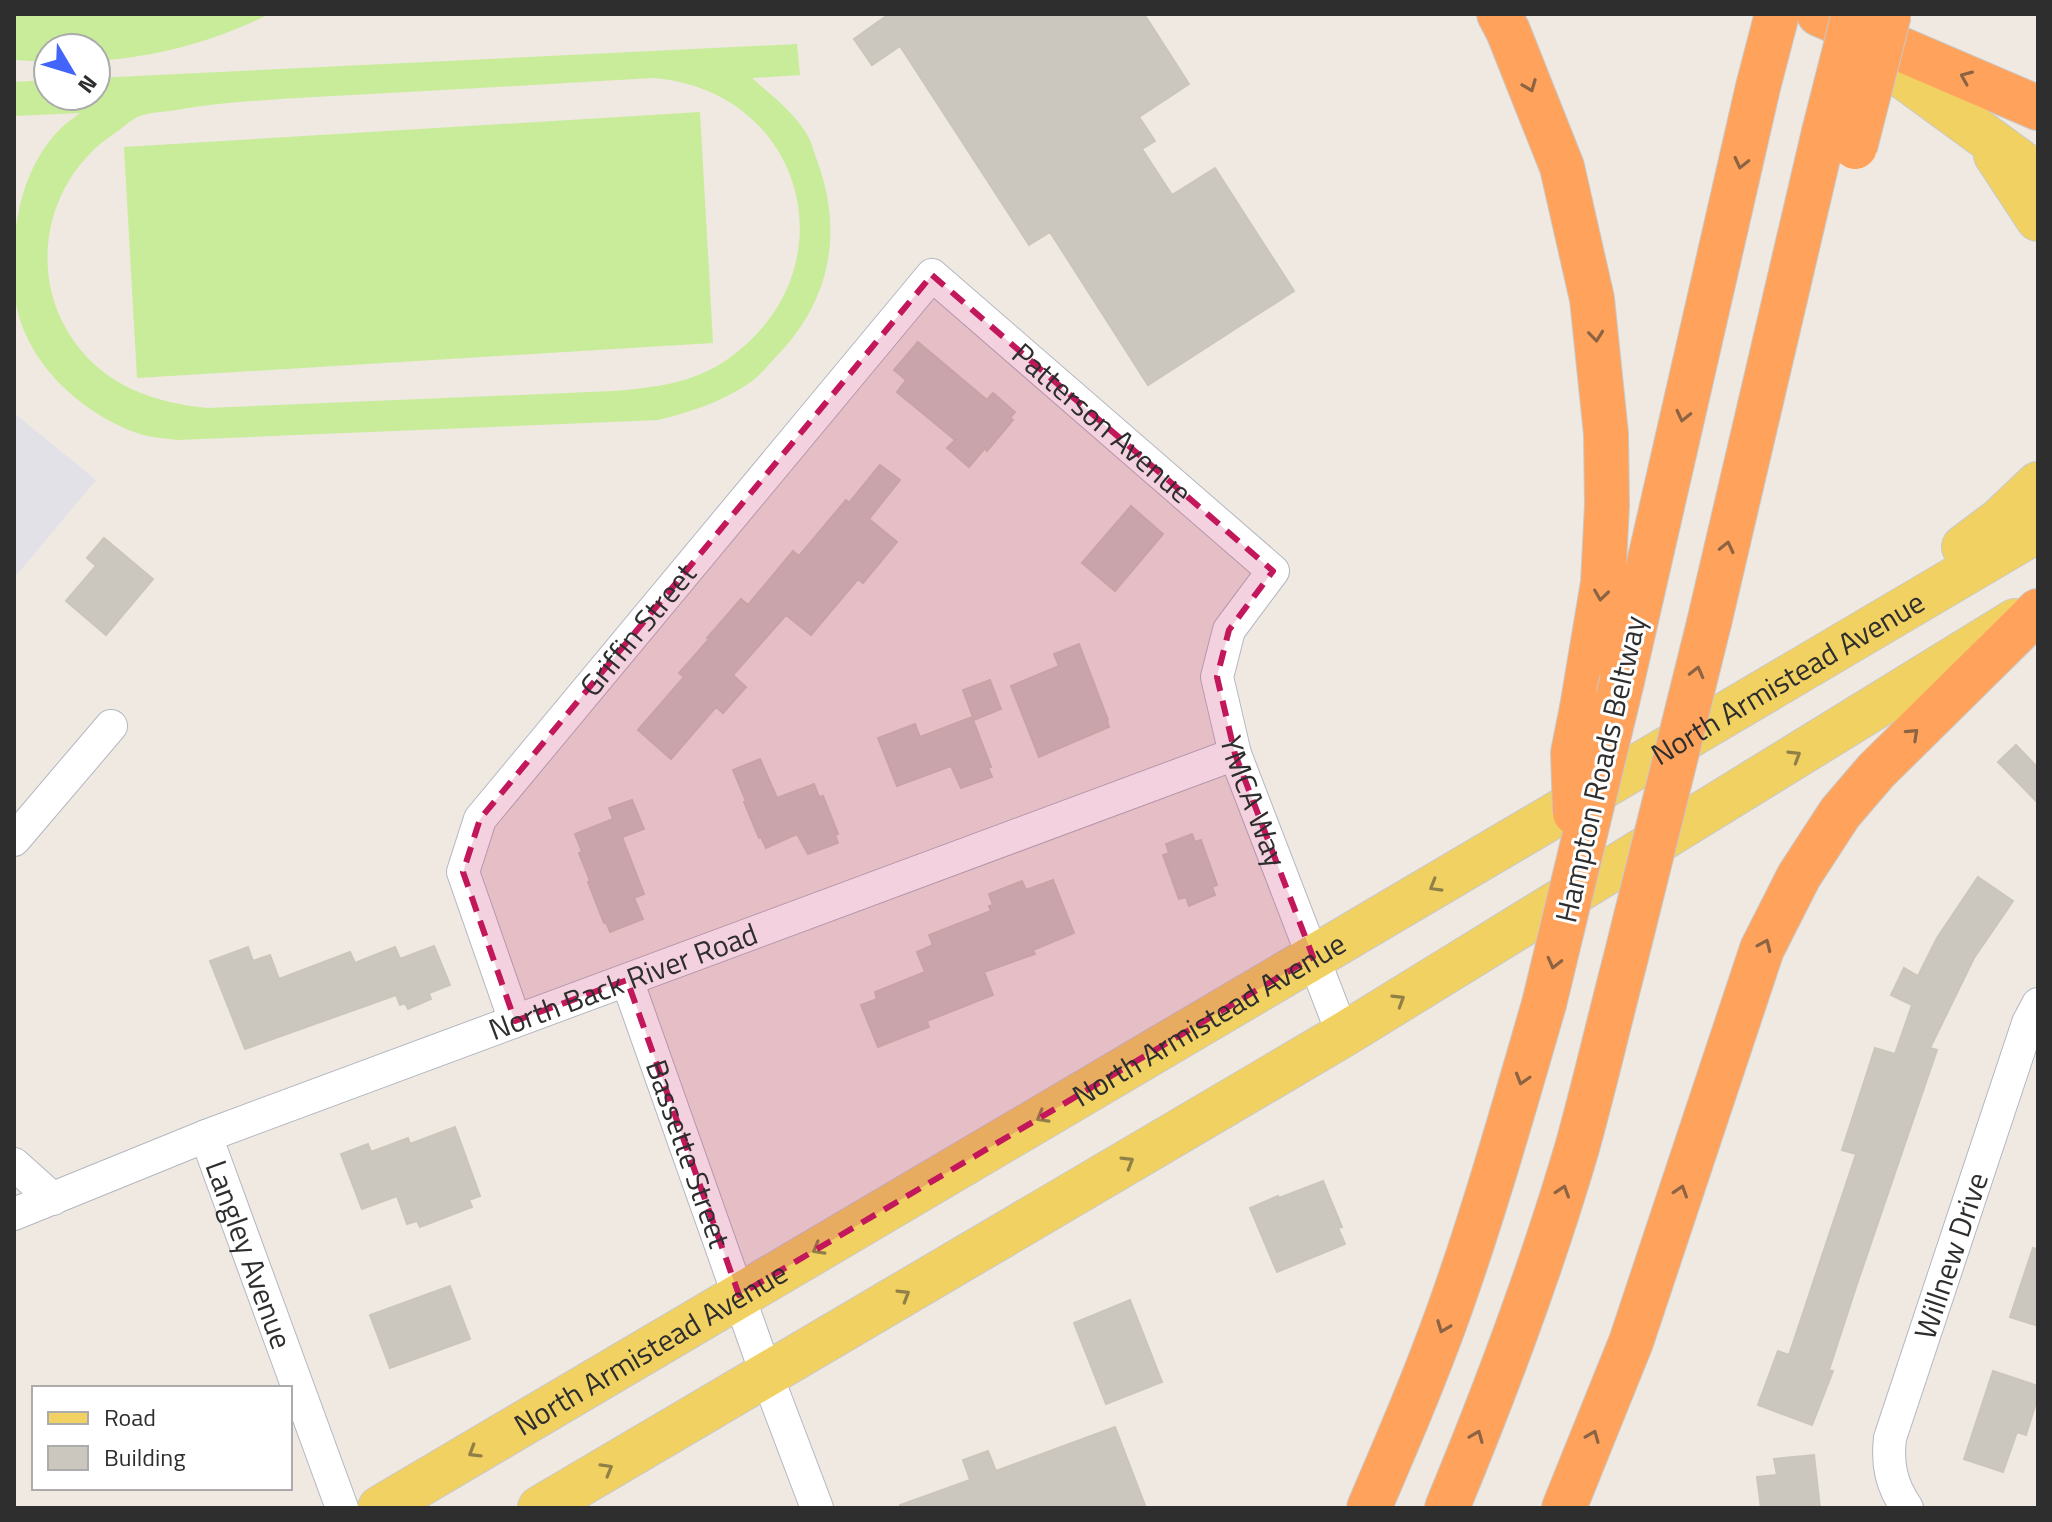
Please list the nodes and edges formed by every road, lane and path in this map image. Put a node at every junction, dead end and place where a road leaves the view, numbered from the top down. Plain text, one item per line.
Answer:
1 (1499, 14) edge
2 (1777, 14) edge
3 (1818, 14) edge
4 (1854, 14) edge
5 (1889, 14) edge
6 (2038, 108) edge
7 (1983, 136) junction
8 (1840, 139) junction
9 (2038, 175) edge
10 (2038, 219) edge
11 (932, 275) joint
12 (2038, 484) edge
13 (2038, 530) edge
14 (1273, 571) joint
15 (2038, 609) edge
16 (1872, 629) junction
17 (111, 726) dead end
18 (1235, 754) junction
19 (14, 840) edge
20 (1578, 867) junction
21 (1313, 957) junction
22 (627, 980) junction
23 (2038, 1004) edge
24 (515, 1021) junction
25 (1343, 1035) junction
26 (206, 1136) junction
27 (14, 1164) edge
28 (53, 1199) junction
29 (14, 1214) edge
30 (739, 1295) junction
31 (767, 1376) junction
32 (342, 1508) edge
33 (380, 1508) edge
34 (540, 1508) edge
35 (817, 1508) edge
36 (1369, 1508) edge
37 (1447, 1508) edge
38 (1564, 1508) edge
39 (1907, 1508) edge

1 -> 20 highway, bridge
2 -> 20 highway, Hampton Roads Beltway, bridge
6 -> 3 highway
3 - 7 main road
4 - 8 highway, bridge
5 - 8 highway, bridge
7 - 9 main road
7 - 10 main road
37 -> 8 highway, bridge
11 - 14 street, Patterson Avenue
11 - 24 street, Griffin Street
12 - 16 main road
13 - 16 main road, North Armistead Avenue
14 - 18 street, YMCA Way
25 -> 15 main road
38 -> 15 highway
16 -> 21 main road, North Armistead Avenue
17 - 19 street
18 - 21 street, YMCA Way
18 - 22 street, North Back River Road
20 -> 36 highway, Hampton Roads Beltway, bridge
21 - 25 street, YMCA Way
21 -> 30 main road, North Armistead Avenue
22 - 24 street, North Back River Road
22 - 30 street, Bassette Street
23 - 39 street, Willnew Drive
24 - 26 street, North Back River Road
31 -> 25 main road
26 - 28 street, North Back River Road
26 - 32 street, Langley Avenue
27 - 28 street
28 - 29 street, North Back River Road
30 - 31 street, Bassette Street
30 -> 33 main road, North Armistead Avenue
34 -> 31 main road
31 - 35 street, Bassette Street

